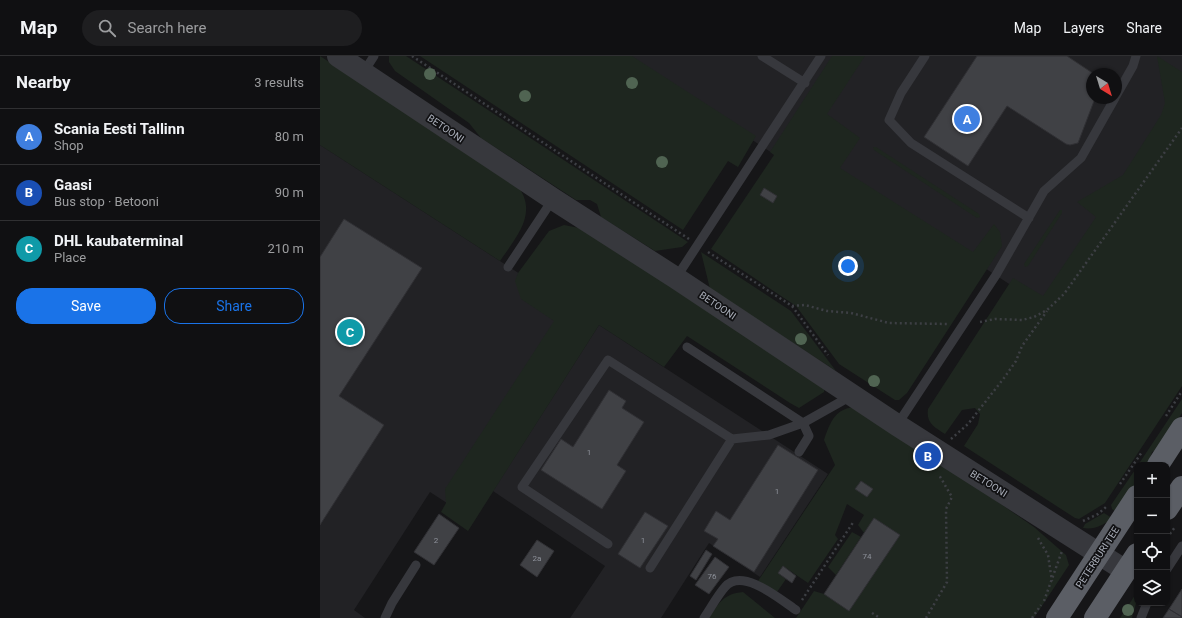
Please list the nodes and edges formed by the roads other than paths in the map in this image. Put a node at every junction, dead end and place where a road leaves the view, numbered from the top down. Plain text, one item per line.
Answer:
1 (338, 56) edge
2 (762, 56) edge
3 (822, 56) edge
4 (925, 56) edge
5 (1136, 56) edge
6 (368, 64) edge
7 (805, 83) junction
8 (1122, 85) edge
9 (1111, 104) edge
10 (553, 199) junction
11 (1029, 218) junction
12 (508, 267) dead end
13 (676, 278) junction
14 (687, 347) dead end
15 (852, 395) junction
16 (803, 423) junction
17 (1173, 423) edge
18 (897, 425) junction
19 (732, 439) junction
20 (799, 452) dead end
21 (1150, 457) edge
22 (1182, 487) edge
23 (1127, 492) edge
24 (1170, 505) edge
25 (608, 544) dead end
26 (1182, 546) edge
27 (1099, 552) junction
28 (1132, 562) edge
29 (1170, 564) edge
30 (416, 566) dead end
31 (650, 568) dead end
32 (1146, 606) edge
33 (796, 610) road end
34 (385, 618) edge
35 (704, 618) edge
36 (1057, 618) edge
37 (1095, 618) edge
38 (1141, 618) edge

1 - 6 street, BETOONI
2 - 7 lane
3 - 7 lane
4 - 11 lane
5 - 8 lane
6 - 10 street, BETOONI
7 - 13 lane
9 - 11 lane
10 - 12 lane
10 - 13 street, BETOONI
11 - 18 lane
13 - 15 street, BETOONI
14 - 16 lane
15 - 16 lane
15 - 18 street, BETOONI
16 - 19 lane
16 - 20 lane
17 - 21 highway
18 - 27 street, BETOONI
19 - 25 lane
19 - 31 lane
22 - 24 highway
23 - 27 highway, PETERBURI TEE
26 - 29 lane
27 - 28 street, BETOONI
27 - 36 highway, PETERBURI TEE
28 - 37 highway
30 - 34 lane
32 - 38 lane
33 - 35 lane

